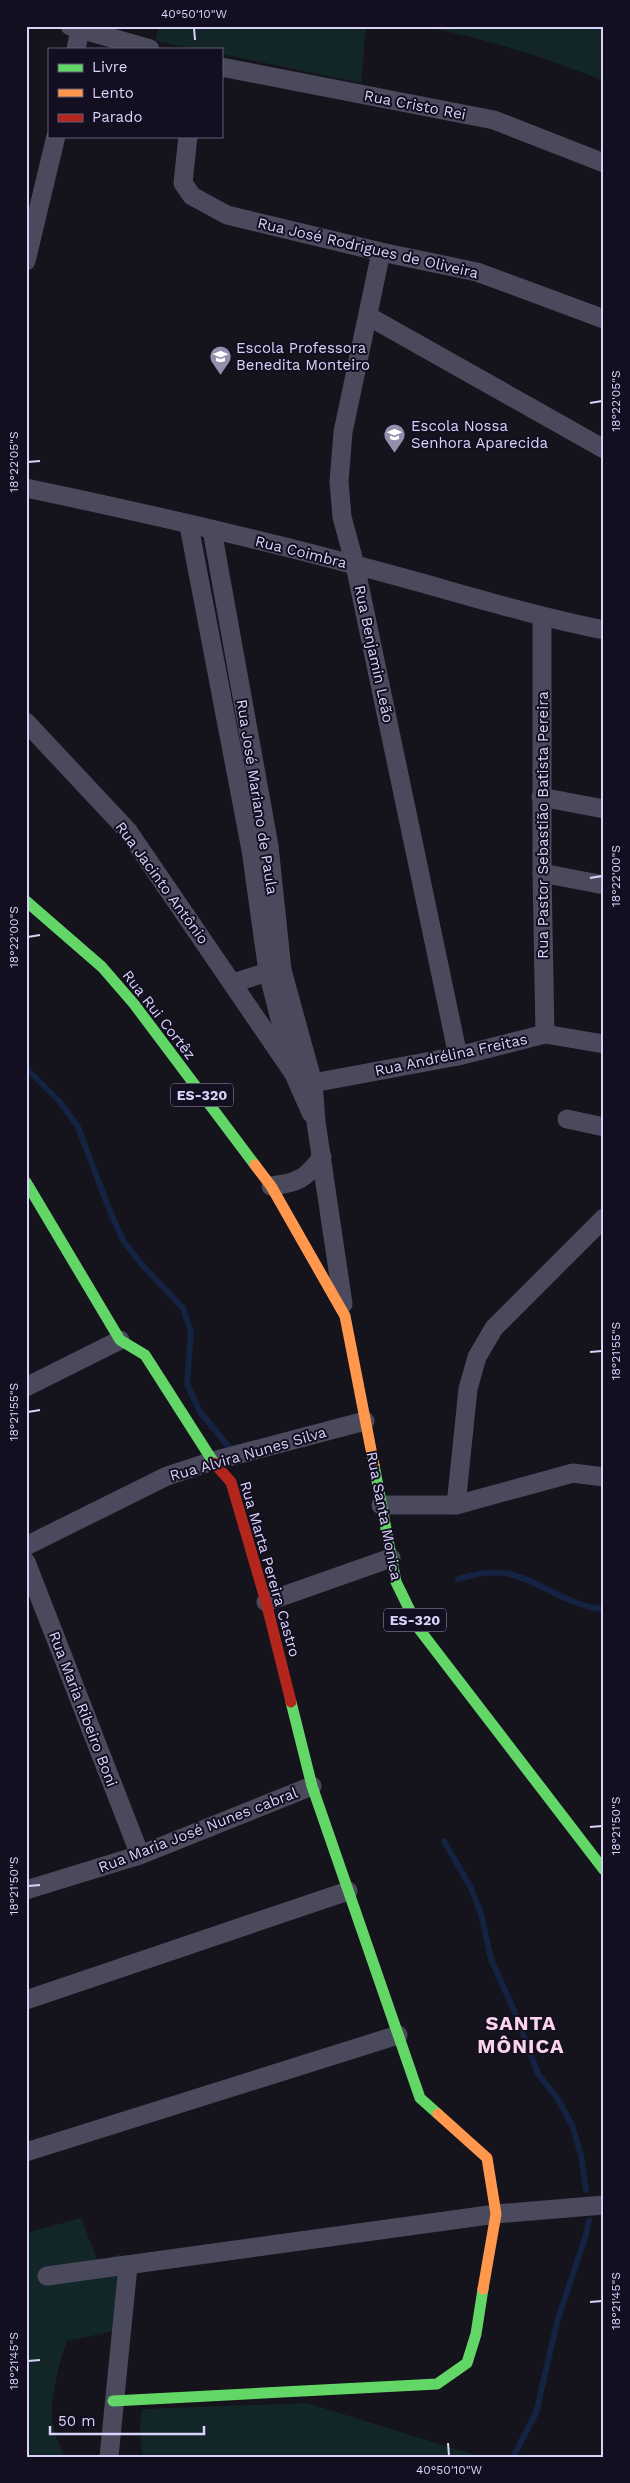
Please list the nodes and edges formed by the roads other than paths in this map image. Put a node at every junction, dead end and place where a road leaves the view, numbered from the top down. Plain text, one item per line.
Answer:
1 (77, 27) edge
2 (76, 48) edge
3 (147, 48) edge
4 (222, 67) edge
5 (56, 138) edge
6 (188, 138) edge
7 (604, 163) edge
8 (381, 252) junction
9 (26, 261) edge
10 (368, 316) junction
11 (604, 319) edge
12 (604, 449) edge
13 (26, 488) edge
14 (189, 526) junction
15 (212, 530) junction
16 (355, 565) junction
17 (542, 617) junction
18 (604, 630) edge
19 (235, 660) junction
20 (216, 664) junction
21 (26, 722) edge
22 (238, 730) junction
23 (541, 797) junction
24 (604, 809) edge
25 (542, 873) junction
26 (604, 885) edge
27 (26, 901) edge
28 (275, 971) junction
29 (233, 983) junction
30 (546, 1034) junction
31 (604, 1044) edge
32 (458, 1056) junction
33 (301, 1081) junction
34 (567, 1119) dead end
35 (316, 1122) joint
36 (604, 1127) edge
37 (322, 1157) junction
38 (26, 1182) edge
39 (270, 1186) junction
40 (604, 1218) edge
41 (345, 1316) junction
42 (120, 1340) junction
43 (26, 1387) edge
44 (365, 1421) junction
45 (213, 1461) junction
46 (604, 1477) edge
47 (381, 1505) junction
48 (456, 1505) junction
49 (26, 1546) edge
50 (391, 1558) junction
51 (26, 1562) edge
52 (266, 1602) junction
53 (312, 1786) junction
54 (140, 1855) junction
55 (604, 1870) edge
56 (26, 1890) edge
57 (348, 1891) junction
58 (26, 2000) edge
59 (398, 2034) junction
60 (26, 2152) edge
61 (604, 2205) edge
62 (496, 2214) junction
63 (128, 2266) junction
64 (47, 2276) dead end
65 (113, 2401) junction
66 (109, 2457) edge

1 - 2 street
1 - 3 street
4 - 7 street, Rua Cristo Rei
5 - 9 street
6 - 8 street, Rua José Rodrigues de Oliveira
8 - 10 street, Rua Benjamin Leão
8 - 11 street, Rua José Rodrigues de Oliveira
10 - 12 street
10 - 16 street, Rua Benjamin Leão
13 - 14 street, Rua Coimbra
14 - 15 street, Rua Coimbra
14 - 20 street, Rua José Mariano de Paula
15 - 16 street, Rua Coimbra
15 - 19 street, Rua José Mariano de Paula
16 - 17 street, Rua Coimbra
16 - 32 street, Rua Benjamin Leão
17 - 18 street, Rua Coimbra
17 - 23 street, Rua Pastor Sebastião Batista Pereira
19 - 20 street
19 - 22 street, Rua José Mariano de Paula
20 - 22 street, Rua José Mariano de Paula
21 - 29 street, Rua Jacinto Antônio
22 - 28 street, Rua José Mariano de Paula
23 - 24 street
23 - 25 street, Rua Pastor Sebastião Batista Pereira
25 - 26 street
25 - 30 street, Rua Pastor Sebastião Batista Pereira
27 - 39 street, Rua Rui Cortêz / ES-320
28 - 29 street
28 - 33 street, Rua José Mariano de Paula
29 - 33 street, Rua Jacinto Antônio
30 - 31 street, Rua Andrélina Freitas
30 - 32 street, Rua Andrélina Freitas
32 - 33 street, Rua Andrélina Freitas
33 - 35 street, Rua Jacinto Antônio
34 - 36 street
35 - 37 street, Rua Santa Monica
37 - 39 street
37 - 41 street, Rua Santa Monica
38 - 42 street, Rua Marta Pereira Castro
39 - 41 street, Rua Rui Cortêz / ES-320
40 - 48 street
41 - 44 street, Rua Santa Monica / ES-320
42 - 43 street
42 - 45 street, Rua Marta Pereira Castro
44 - 45 street, Rua Alvira Nunes Silva
44 - 47 street, Rua Santa Monica / ES-320
45 - 49 street, Rua Alvira Nunes Silva
45 - 52 street, Rua Marta Pereira Castro
46 - 48 street
47 - 48 street
47 - 50 street, Rua Santa Monica / ES-320
50 - 52 street
50 - 55 street, Rua Santa Monica / ES-320
51 - 54 street, Rua Maria Ribeiro Boni
52 - 53 street, Rua Marta Pereira Castro
53 - 54 street, Rua Maria José Nunes cabral
53 - 57 street, Rua Marta Pereira Castro
54 - 56 street, Rua Maria José Nunes cabral
57 - 58 street
57 - 59 street, Rua Marta Pereira Castro
59 - 60 street
59 - 62 street, Rua Marta Pereira Castro
61 - 62 street
62 - 63 street
62 - 65 street, Rua Marta Pereira Castro
63 - 64 street
63 - 65 street
65 - 66 street

